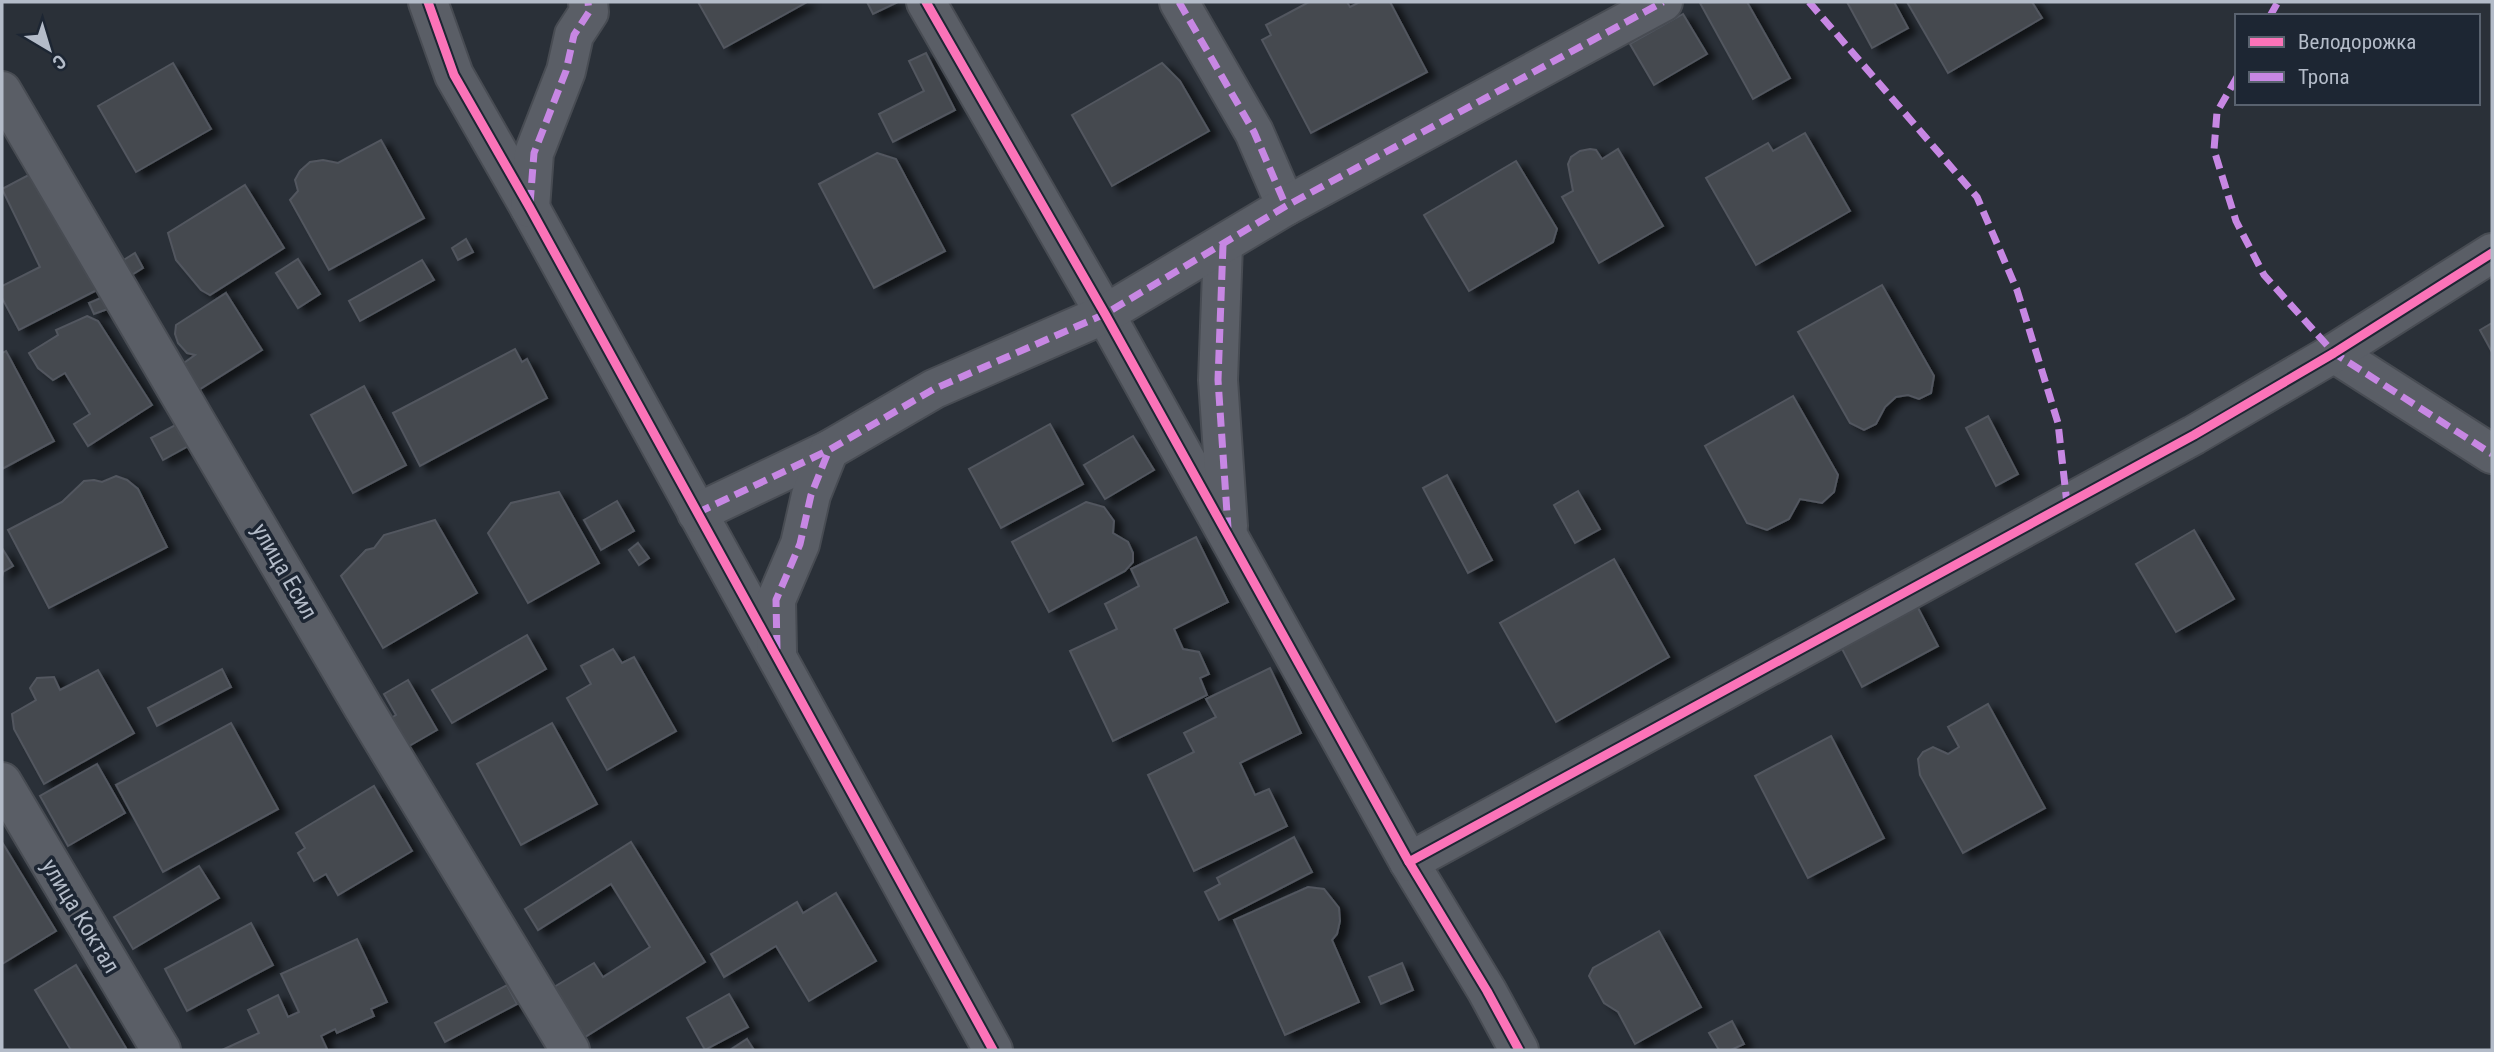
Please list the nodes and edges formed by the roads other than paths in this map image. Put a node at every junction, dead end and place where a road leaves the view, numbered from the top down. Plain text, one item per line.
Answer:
1 (428, 2) edge
2 (588, 2) edge
3 (926, 2) edge
4 (1179, 2) edge
5 (1663, 2) edge
6 (2, 91) edge
7 (1286, 206) junction
8 (530, 208) junction
9 (1223, 245) junction
10 (2492, 253) edge
11 (1105, 314) junction
12 (2334, 353) junction
13 (830, 450) junction
14 (2492, 454) edge
15 (697, 513) junction
16 (1229, 539) junction
17 (777, 656) junction
18 (2, 782) edge
19 (1409, 862) junction
20 (161, 1050) edge
21 (570, 1050) edge
22 (993, 1050) edge
23 (1519, 1050) edge

1 - 8 street
2 - 8 street
3 - 11 street
4 - 7 street
5 - 7 street
6 - 21 street, улица Есил
7 - 9 street
8 - 15 street
9 - 11 street
9 - 16 street
10 - 12 street
11 - 13 street
11 - 16 street
12 - 14 street
12 - 19 street
13 - 15 street
13 - 17 street
15 - 17 street
16 - 19 street
17 - 22 street
18 - 20 street, улица Коктал
19 - 23 street

